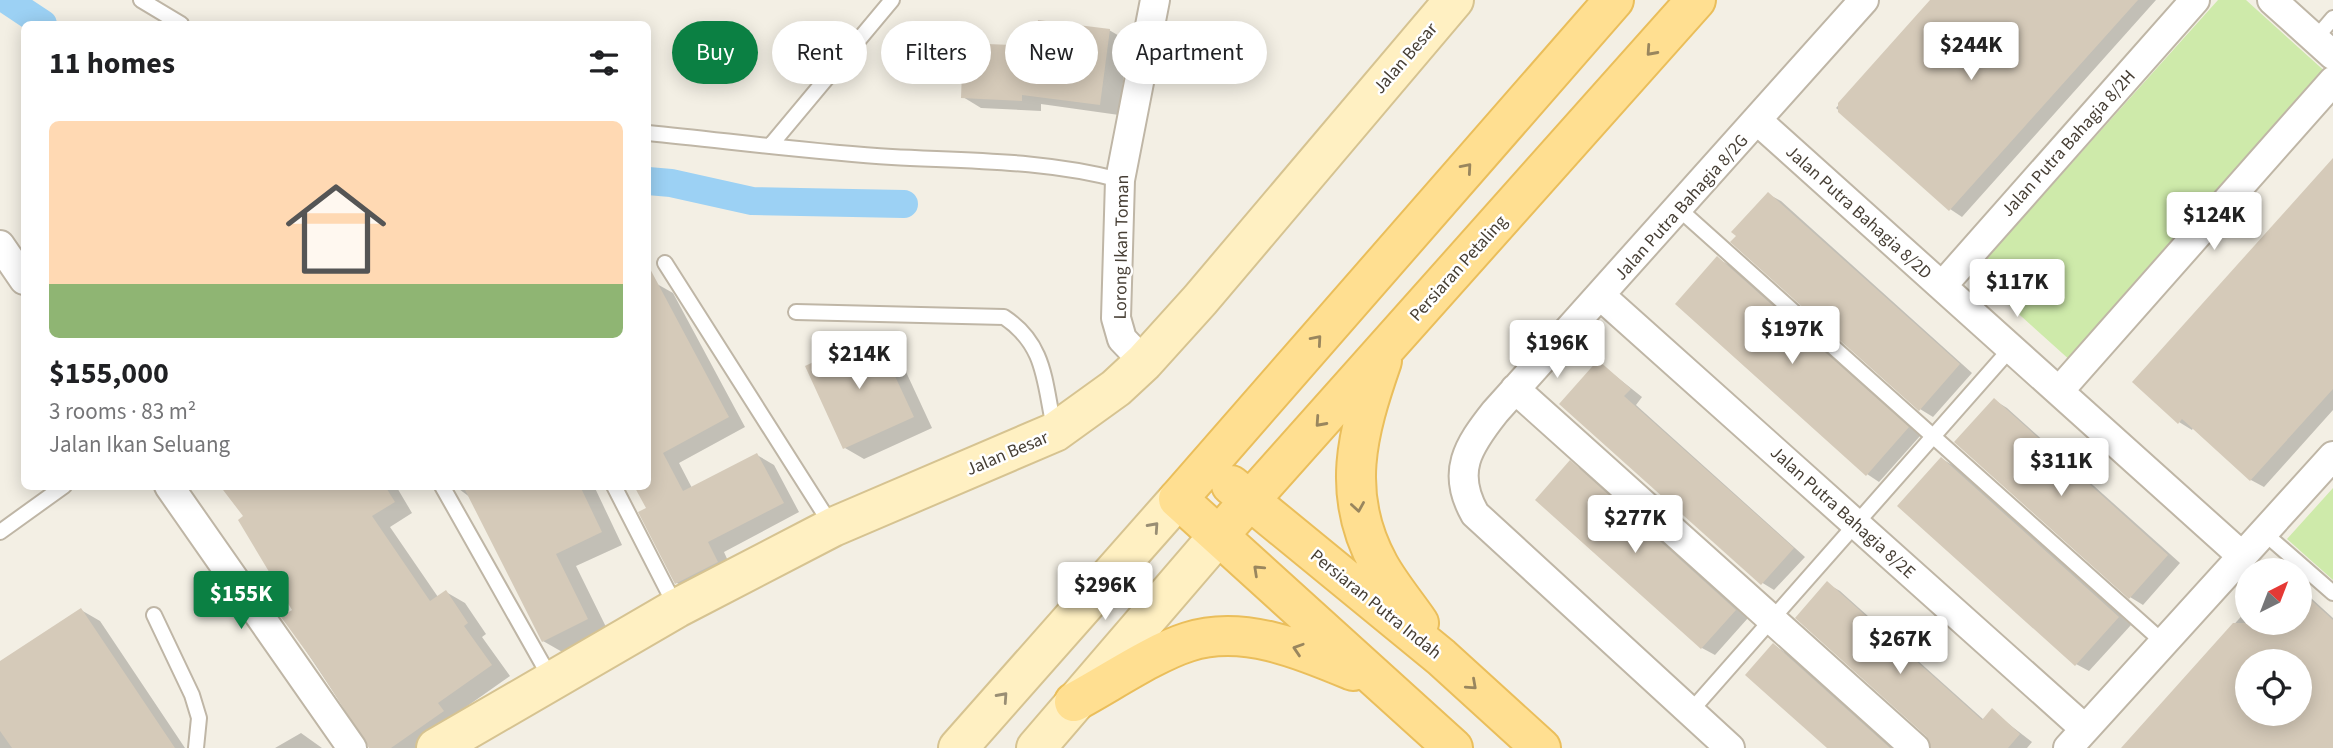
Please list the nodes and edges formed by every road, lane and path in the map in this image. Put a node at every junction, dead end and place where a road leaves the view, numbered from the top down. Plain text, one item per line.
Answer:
1 (141, 0) edge
2 (892, 0) edge
3 (1155, 0) edge
4 (1454, 0) edge
5 (1696, 0) edge
6 (1864, 0) edge
7 (2195, 0) edge
8 (2272, 0) edge
9 (1609, 4) edge
10 (176, 21) edge
11 (2327, 37) edge
12 (2333, 81) edge
13 (1758, 121) junction
14 (651, 133) edge
15 (770, 146) junction
16 (1120, 180) junction
17 (1679, 209) junction
18 (0, 245) edge
19 (664, 263) dead end
20 (21, 276) edge
21 (1942, 286) junction
22 (1601, 296) junction
23 (796, 312) dead end
24 (1388, 346) junction
25 (2012, 347) junction
26 (1144, 362) junction
27 (1515, 389) junction
28 (2059, 391) junction
29 (1055, 432) junction
30 (1931, 438) junction
31 (2333, 456) edge
32 (1208, 465) junction
33 (58, 490) edge
34 (172, 490) edge
35 (444, 490) edge
36 (616, 490) edge
37 (1178, 499) junction
38 (1250, 501) junction
39 (1856, 523) junction
40 (833, 527) junction
41 (0, 532) edge
42 (2263, 532) junction
43 (1219, 535) junction
44 (2242, 556) junction
45 (2333, 593) edge
46 (677, 608) junction
47 (153, 615) dead end
48 (1772, 619) junction
49 (2163, 642) junction
50 (1441, 656) junction
51 (551, 679) junction
52 (1074, 702) junction
53 (1402, 702) junction
54 (1690, 712) junction
55 (2080, 740) edge
56 (196, 748) edge
57 (352, 748) edge
58 (436, 748) edge
59 (958, 748) edge
60 (1036, 748) edge
61 (1453, 748) edge
62 (1541, 748) edge
63 (1730, 748) edge
64 (1916, 748) edge

1 - 10 lane
2 - 15 lane
3 - 16 street, Lorong Ikan Toman
4 - 26 street, Jalan Besar
5 -> 24 main road, Persiaran Petaling
6 - 13 street, Jalan Putra Bahagia 8/2G
7 - 21 street, Jalan Putra Bahagia 8/2H
8 - 11 street
32 -> 9 main road
12 - 28 street
13 - 17 street, Jalan Putra Bahagia 8/2G
13 - 21 street, Jalan Putra Bahagia 8/2D
14 - 15 lane
15 - 16 lane
16 - 26 street, Lorong Ikan Toman
17 - 22 street, Jalan Putra Bahagia 8/2G
17 - 30 lane
18 - 20 street
19 - 40 lane
21 - 25 street, Jalan Putra Bahagia 8/2D
22 - 27 street, Jalan Putra Bahagia 8/2G
22 - 39 street, Jalan Putra Bahagia 8/2E
23 - 29 lane
24 -> 38 main road, Persiaran Petaling
24 -> 50 main road
25 - 28 street, Jalan Putra Bahagia 8/2D
25 - 30 lane
26 - 29 street, Jalan Besar
27 - 48 street
27 - 54 street, Jalan Putra Bahagia 8/2G
28 - 44 street, Jalan Putra Bahagia 8/2D
29 - 40 street, Jalan Besar
30 - 39 lane
30 - 49 lane
31 - 42 street
32 - 37 main road
32 - 38 main road, Persiaran Putra Indah
33 - 41 lane
34 - 57 street
35 - 51 lane
36 - 46 lane
37 - 43 main road
59 -> 37 street
38 - 43 main road, Persiaran Petaling
38 - 50 main road, Persiaran Putra Indah
39 - 48 lane
39 - 55 street, Jalan Putra Bahagia 8/2E
40 - 46 street, Jalan Besar
42 - 44 street
42 - 45 lane
43 - 52 street
53 -> 43 main road
44 - 49 street
46 - 51 street, Jalan Besar
47 - 56 lane
48 - 54 lane
48 - 64 street
49 - 55 street
50 -> 62 main road, Persiaran Putra Indah
51 - 58 street, Jalan Besar
53 -> 52 main road
52 - 60 street
53 - 61 main road
54 - 63 street, Jalan Putra Bahagia 8/2G

